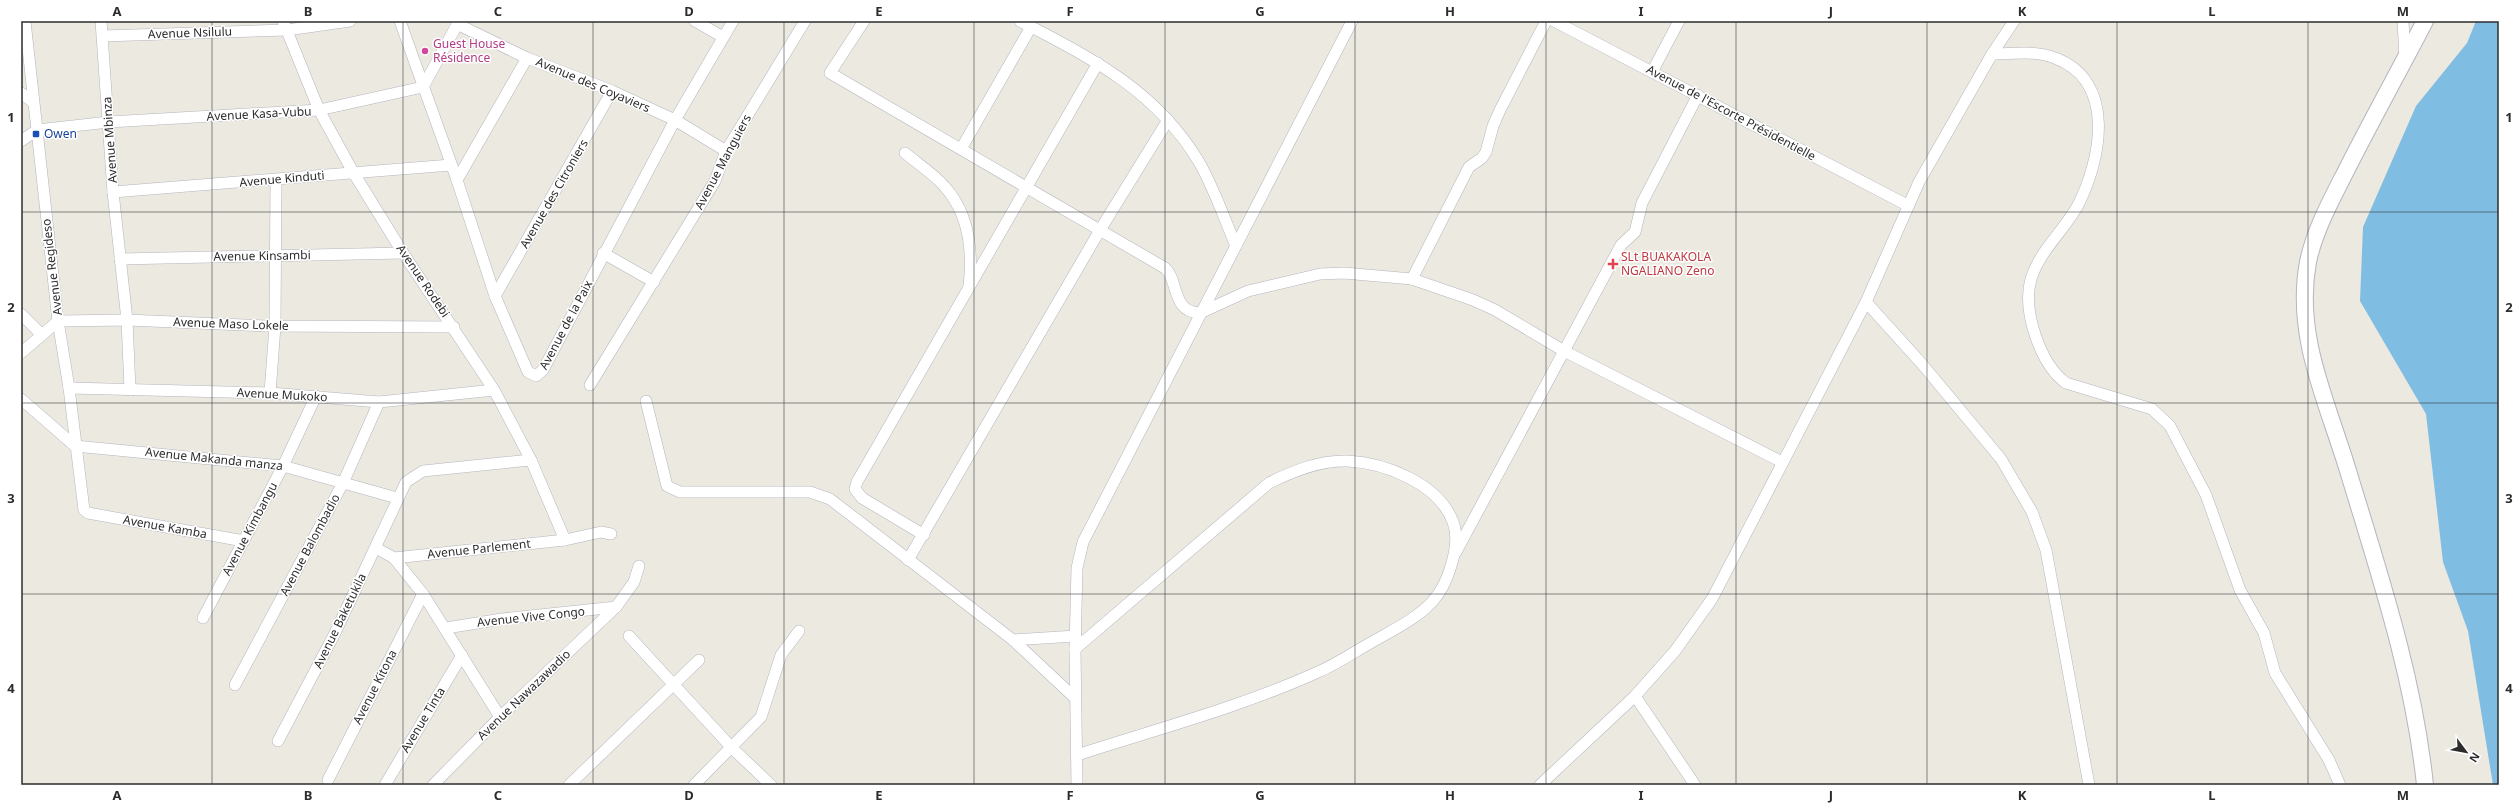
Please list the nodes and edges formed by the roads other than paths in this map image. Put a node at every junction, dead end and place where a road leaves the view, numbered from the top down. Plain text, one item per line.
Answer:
1 (25, 21) edge
2 (101, 21) edge
3 (350, 21) edge
4 (400, 21) edge
5 (695, 21) edge
6 (733, 21) edge
7 (805, 21) edge
8 (864, 21) edge
9 (1020, 21) edge
10 (1352, 21) edge
11 (1546, 21) edge
12 (1554, 21) edge
13 (1678, 21) edge
14 (1999, 21) edge
15 (2403, 21) edge
16 (2425, 21) edge
17 (458, 23) edge
18 (2012, 24) edge
19 (285, 26) edge
20 (1031, 27) junction
21 (103, 36) junction
22 (723, 37) junction
23 (1992, 54) junction
24 (527, 58) junction
25 (2405, 59) junction
26 (1098, 63) junction
27 (1652, 72) junction
28 (423, 88) junction
29 (612, 91) junction
30 (21, 93) edge
31 (1698, 95) junction
32 (33, 102) junction
33 (319, 110) junction
34 (675, 120) junction
35 (1168, 120) junction
36 (109, 122) junction
37 (37, 130) junction
38 (21, 141) edge
39 (961, 149) junction
40 (726, 151) junction
41 (905, 153) dead end
42 (451, 166) junction
43 (353, 172) junction
44 (457, 180) junction
45 (276, 181) junction
46 (1028, 188) junction
47 (113, 192) junction
48 (1907, 205) junction
49 (1100, 230) junction
50 (1236, 246) junction
51 (403, 253) junction
52 (603, 253) junction
53 (275, 256) junction
54 (120, 259) junction
55 (1412, 279) junction
56 (654, 282) junction
57 (968, 292) junction
58 (495, 296) junction
59 (1866, 302) junction
60 (1200, 313) junction
61 (21, 314) edge
62 (127, 320) junction
63 (58, 321) junction
64 (275, 326) junction
65 (454, 327) junction
66 (42, 335) junction
67 (1564, 351) junction
68 (21, 353) edge
69 (590, 385) dead end
70 (69, 388) junction
71 (130, 390) junction
72 (494, 390) junction
73 (270, 393) junction
74 (316, 396) junction
75 (21, 399) edge
76 (646, 401) dead end
77 (380, 402) junction
78 (75, 446) junction
79 (531, 460) junction
80 (1782, 462) junction
81 (283, 466) junction
82 (343, 484) junction
83 (397, 498) junction
84 (86, 512) joint
85 (611, 534) dead end
86 (924, 535) junction
87 (565, 540) junction
88 (244, 541) junction
89 (376, 548) junction
90 (1456, 553) junction
91 (394, 558) junction
92 (908, 560) junction
93 (639, 566) dead end
94 (423, 594) junction
95 (616, 607) junction
96 (203, 618) dead end
97 (446, 628) junction
98 (799, 631) dead end
99 (629, 636) dead end
100 (1076, 636) junction
101 (1013, 640) junction
102 (1075, 649) junction
103 (462, 655) junction
104 (699, 660) dead end
105 (673, 684) junction
106 (235, 686) dead end
107 (1635, 696) junction
108 (1074, 698) junction
109 (500, 717) junction
110 (278, 741) dead end
111 (732, 748) junction
112 (1077, 755) junction
113 (328, 780) dead end
114 (385, 785) edge
115 (433, 785) edge
116 (569, 785) edge
117 (694, 785) edge
118 (771, 785) edge
119 (1078, 785) edge
120 (1540, 785) edge
121 (1694, 785) edge
122 (2089, 785) edge
123 (2340, 785) edge
124 (2425, 785) edge

1 - 32 street, Avenue Regideso
2 - 21 street, Avenue Mbinza
3 - 19 street, Avenue Nsilulu
4 - 28 street, Avenue de la Paix
5 - 22 street
6 - 22 street, Avenue de la Paix
7 - 40 street, Avenue Manguiers
8 - 39 street
9 - 20 street
10 - 50 street
11 - 55 street
12 - 27 street, Avenue de l'Escorte Présidentielle
13 - 27 street
14 - 18 street
15 - 25 street
16 - 25 main road
17 - 24 street, Avenue des Coyaviers
17 - 28 street
18 - 23 street
19 - 21 street, Avenue Nsilulu
19 - 33 street, Avenue Rodebi
20 - 26 street
20 - 39 street
21 - 36 street, Avenue Mbinza
22 - 34 street, Avenue de la Paix
23 - 48 street
23 - 123 street
24 - 29 street, Avenue des Coyaviers
24 - 44 street
25 - 124 main road
26 - 35 street
26 - 46 street
27 - 31 street, Avenue de l'Escorte Présidentielle
28 - 33 street, Avenue Kasa-Vubu
28 - 42 street, Avenue de la Paix
29 - 34 street, Avenue des Coyaviers
29 - 58 street, Avenue des Citroniers
30 - 32 street
31 - 48 street, Avenue de l'Escorte Présidentielle
31 - 67 street
32 - 37 street, Avenue Regideso
33 - 36 street, Avenue Kasa-Vubu
33 - 43 street, Avenue Rodebi
34 - 40 street, Avenue des Coyaviers
34 - 52 street, Avenue de la Paix
35 - 49 street
35 - 50 street
36 - 37 street, Avenue Kasa-Vubu
36 - 47 street, Avenue Mbinza
37 - 38 street, Avenue Kasa-Vubu
37 - 63 street, Avenue Regideso
39 - 46 street
40 - 56 street, Avenue Manguiers
41 - 57 street
42 - 43 street, Avenue Kinduti
42 - 44 street, Avenue de la Paix
43 - 45 street, Avenue Kinduti
43 - 51 street, Avenue Rodebi
44 - 58 street, Avenue de la Paix
45 - 47 street, Avenue Kinduti
45 - 53 street
46 - 49 street
46 - 57 street
47 - 54 street, Avenue Mbinza
48 - 59 street
49 - 60 street
49 - 86 street
50 - 60 street
51 - 53 street, Avenue Kinsambi
51 - 65 street, Avenue Rodebi
52 - 56 street
52 - 58 street, Avenue de la Paix
53 - 54 street, Avenue Kinsambi
53 - 64 street
54 - 62 street, Avenue Mbinza
55 - 60 street
55 - 67 street
56 - 69 street, Avenue Manguiers
57 - 86 street
59 - 80 street
59 - 122 street
60 - 100 street
61 - 66 street
62 - 63 street, Avenue Maso Lokele
62 - 64 street, Avenue Maso Lokele
62 - 71 street, Avenue Mbinza
63 - 66 street
63 - 70 street, Avenue Regideso
64 - 65 street, Avenue Maso Lokele
64 - 73 street
65 - 72 street, Avenue Rodebi
66 - 68 street
67 - 80 street
67 - 90 street
70 - 71 street, Avenue Mukoko
70 - 78 street, Avenue Regideso
71 - 73 street, Avenue Mukoko
72 - 77 street, Avenue Mukoko
72 - 79 street, Avenue Rodebi
73 - 74 street, Avenue Mukoko
74 - 77 street, Avenue Mukoko
74 - 81 street, Avenue Kimbangu
75 - 78 street
76 - 92 street
77 - 82 street, Avenue Balombadio
78 - 81 street, Avenue Makanda manza
78 - 84 street, Avenue Regideso
79 - 83 street, Avenue Baketukila
79 - 87 street, Avenue Rodebi
80 - 107 street
81 - 82 street, Avenue Makanda manza
81 - 88 street, Avenue Kimbangu
82 - 83 street, Avenue Makanda manza
82 - 106 street, Avenue Balombadio
83 - 89 street, Avenue Baketukila
84 - 88 street, Avenue Kamba
85 - 87 street, Avenue Parlement
86 - 92 street
87 - 91 street, Avenue Parlement
88 - 96 street, Avenue Kimbangu
89 - 91 street
89 - 110 street, Avenue Baketukila
90 - 102 street
90 - 112 street
91 - 94 street
92 - 101 street
93 - 95 street, Avenue Nawazawadio
94 - 97 street
94 - 113 street, Avenue Kitona
95 - 97 street, Avenue Vive Congo
95 - 109 street, Avenue Nawazawadio
97 - 103 street
98 - 111 street
99 - 105 street
100 - 101 street
100 - 102 street
101 - 108 street
102 - 108 street
103 - 109 street
103 - 114 street, Avenue Tinta
104 - 105 street
105 - 111 street
105 - 116 street
107 - 120 street
107 - 121 street
108 - 112 street
109 - 115 street, Avenue Nawazawadio
111 - 117 street
111 - 118 street
112 - 119 street

